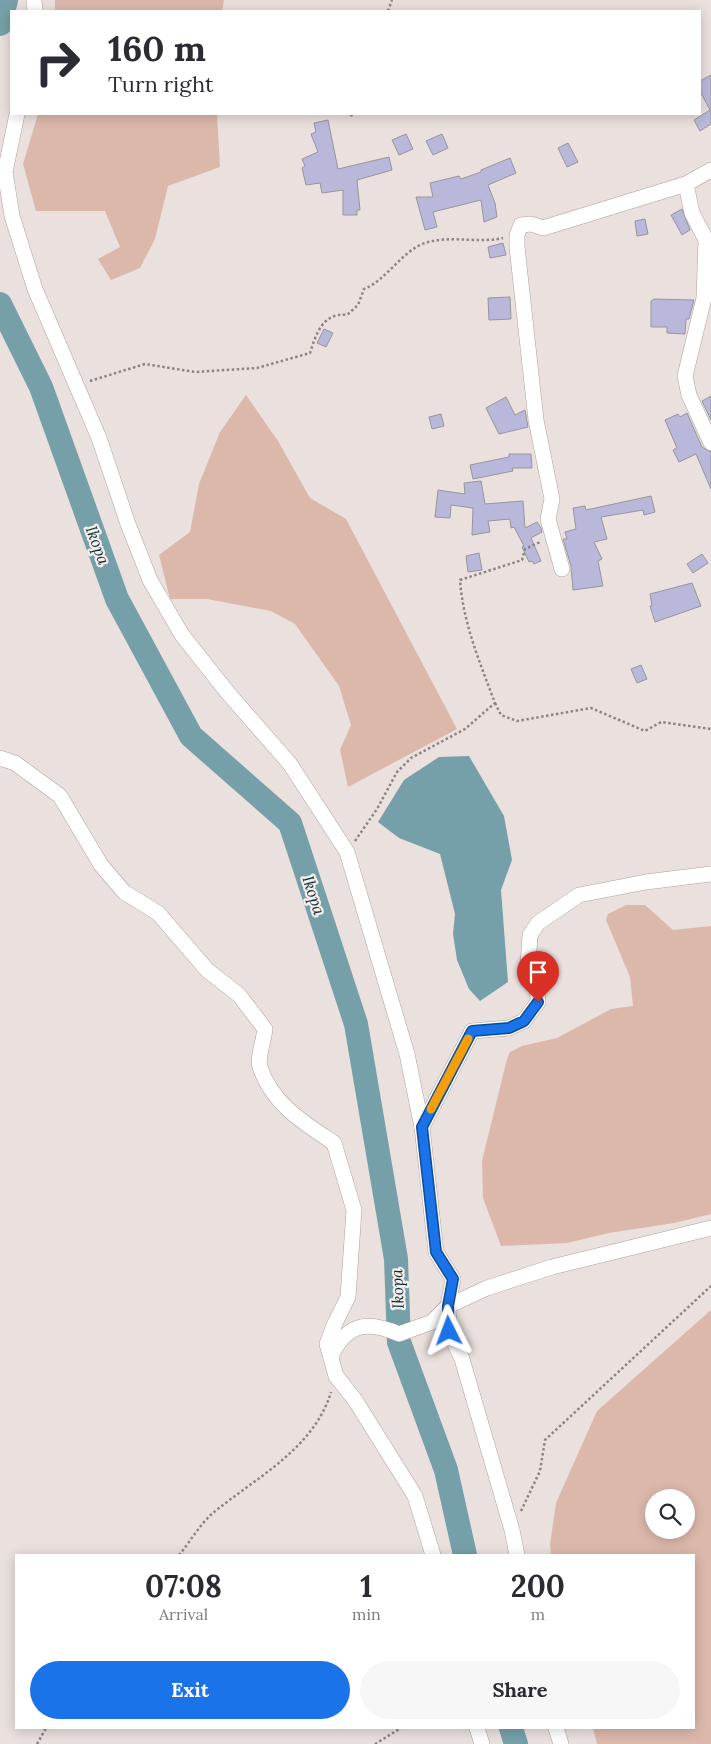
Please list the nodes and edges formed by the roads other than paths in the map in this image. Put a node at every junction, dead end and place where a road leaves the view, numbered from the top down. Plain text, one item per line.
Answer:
1 (17, 115) edge
2 (711, 170) edge
3 (686, 184) junction
4 (711, 443) edge
5 (562, 569) dead end
6 (0, 758) edge
7 (711, 874) edge
8 (422, 1127) junction
9 (711, 1228) edge
10 (448, 1306) junction
11 (341, 1310) junction
12 (357, 1328) junction
13 (330, 1356) junction
14 (433, 1554) edge
15 (517, 1554) edge
16 (476, 1729) edge
17 (556, 1729) edge
18 (482, 1744) edge
19 (561, 1744) edge

1 - 8 street
2 - 3 street
3 - 4 street
3 - 5 street
6 - 11 street
7 - 8 street
8 - 10 street
9 - 10 street
10 - 12 street
10 - 15 street
11 - 12 street
11 - 13 street
12 - 13 street
13 - 14 street
16 - 18 street
17 - 19 street

